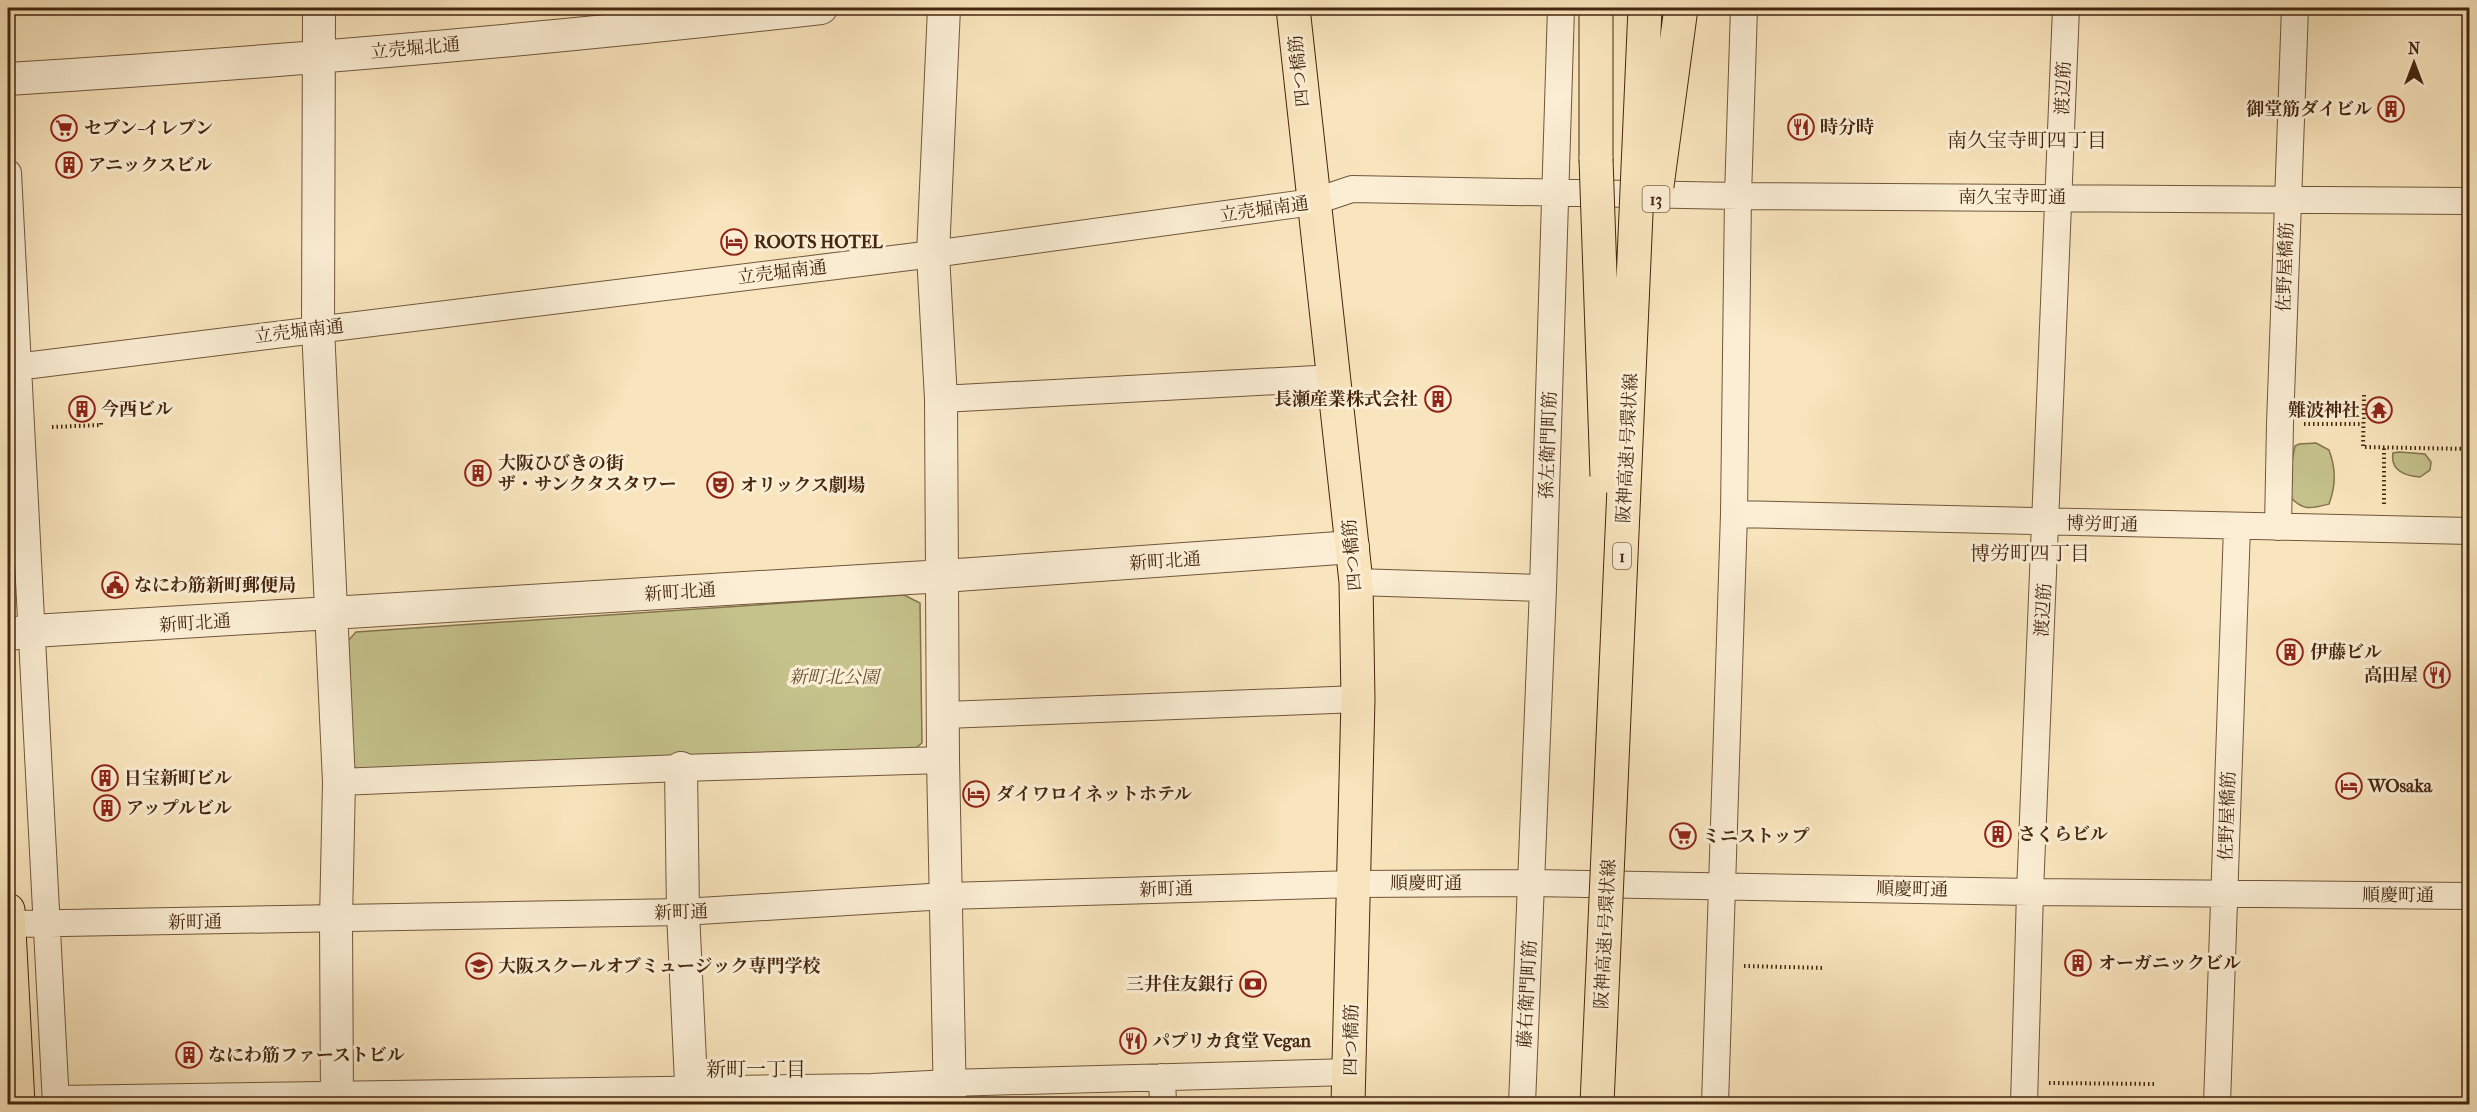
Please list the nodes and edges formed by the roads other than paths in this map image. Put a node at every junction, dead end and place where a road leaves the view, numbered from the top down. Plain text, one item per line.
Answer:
1 (319, 8) edge
2 (821, 8) edge
3 (944, 8) edge
4 (1293, 8) edge
5 (1562, 8) edge
6 (1596, 8) edge
7 (1645, 8) edge
8 (1681, 8) edge
9 (1744, 8) edge
10 (2066, 8) edge
11 (2295, 8) edge
12 (643, 18) edge
13 (319, 57) junction
14 (8, 79) edge
15 (8, 173) edge
16 (1555, 192) junction
17 (1737, 196) junction
18 (2060, 197) junction
19 (2288, 199) junction
20 (2469, 201) edge
21 (1313, 202) junction
22 (933, 254) junction
23 (318, 328) junction
24 (13, 368) edge
25 (1334, 378) junction
26 (1630, 390) junction
27 (941, 399) junction
28 (1734, 514) junction
29 (2047, 523) junction
30 (2237, 527) junction
31 (2278, 527) junction
32 (2469, 531) edge
33 (1353, 548) junction
34 (944, 576) junction
35 (1356, 582) junction
36 (1544, 588) junction
37 (330, 614) junction
38 (20, 633) edge
39 (1358, 699) junction
40 (1615, 705) junction
41 (945, 715) junction
42 (944, 760) junction
43 (681, 768) junction
44 (339, 782) junction
45 (1532, 883) junction
46 (1354, 884) junction
47 (1723, 886) junction
48 (2030, 892) junction
49 (2224, 894) junction
50 (946, 896) junction
51 (2469, 896) edge
52 (8, 910) edge
53 (683, 912) junction
54 (336, 919) junction
55 (8, 924) edge
56 (47, 924) junction
57 (1350, 1072) junction
58 (1162, 1077) junction
59 (2024, 1093) edge
60 (950, 1094) edge
61 (873, 1096) edge
62 (692, 1097) edge
63 (337, 1100) edge
64 (56, 1102) edge
65 (18, 1104) edge
66 (1163, 1104) edge
67 (1348, 1104) edge
68 (1522, 1104) edge
69 (1597, 1104) edge
70 (1715, 1104) edge
71 (2217, 1104) edge

1 - 13 street
2 - 12 street, 立売堀北通
3 - 22 street
4 - 21 main road, 四つ橋筋
5 - 16 street, 孫左衛門町筋
6 - 40 main road, bridge
7 - 26 main road, 阪神高速1号環状線 / 1, bridge
8 - 26 main road, 13, bridge
9 - 17 street
10 - 18 street, 渡辺筋
11 - 19 street, 佐野屋橋筋
12 - 13 street, 立売堀北通
13 - 14 street, 立売堀北通
13 - 23 street
15 - 24 street
16 - 17 street, 南久宝寺町通
16 - 21 street, 立売堀南通
16 - 36 street, 孫左衛門町筋
17 - 18 street, 南久宝寺町通
17 - 28 street
18 - 19 street, 南久宝寺町通
18 - 29 street, 渡辺筋
19 - 20 street, 南久宝寺町通
19 - 31 street, 佐野屋橋筋
21 - 22 street, 立売堀南通
21 - 25 main road, 四つ橋筋
22 - 23 street, 立売堀南通
22 - 27 street
23 - 24 street, 立売堀南通
23 - 37 street
24 - 38 street
25 - 27 street
25 - 33 main road, 四つ橋筋
26 - 40 main road, 阪神高速1号環状線 / 1, bridge
27 - 34 street
28 - 29 street, 博労町通
28 - 47 street
29 - 30 street, 博労町通
29 - 48 street, 渡辺筋
30 - 31 street, 博労町通
30 - 49 street, 佐野屋橋筋
31 - 32 street, 博労町通
33 - 34 street, 新町北通
33 - 35 main road, 四つ橋筋
34 - 37 street, 新町北通
34 - 41 street
35 - 36 street
35 - 39 main road, 四つ橋筋
36 - 45 street, 孫左衛門町筋
37 - 38 street, 新町北通
37 - 44 street
38 - 56 street
39 - 41 street
39 - 46 main road, 四つ橋筋
40 - 69 main road, 阪神高速1号環状線 / 1, bridge
41 - 42 street
42 - 43 street
42 - 50 street
43 - 44 street
43 - 53 street
44 - 54 street
45 - 46 street, 順慶町通
45 - 47 street, 順慶町通
45 - 68 street, 藤右衛門町筋
46 - 50 street, 新町通
46 - 57 main road, 四つ橋筋
47 - 48 street, 順慶町通
47 - 70 street
48 - 49 street, 順慶町通
48 - 59 street, 渡辺筋
49 - 51 street, 順慶町通
49 - 71 street, 佐野屋橋筋
50 - 53 street, 新町通
50 - 60 street
52 - 55 main road
53 - 54 street, 新町通
53 - 62 street
54 - 56 street, 新町通
54 - 63 street
55 - 56 street, 新町通
55 - 65 main road
56 - 64 street
57 - 58 street
57 - 67 main road, 四つ橋筋
58 - 60 street
58 - 66 street
60 - 61 street
61 - 62 street
62 - 63 street
63 - 64 street

